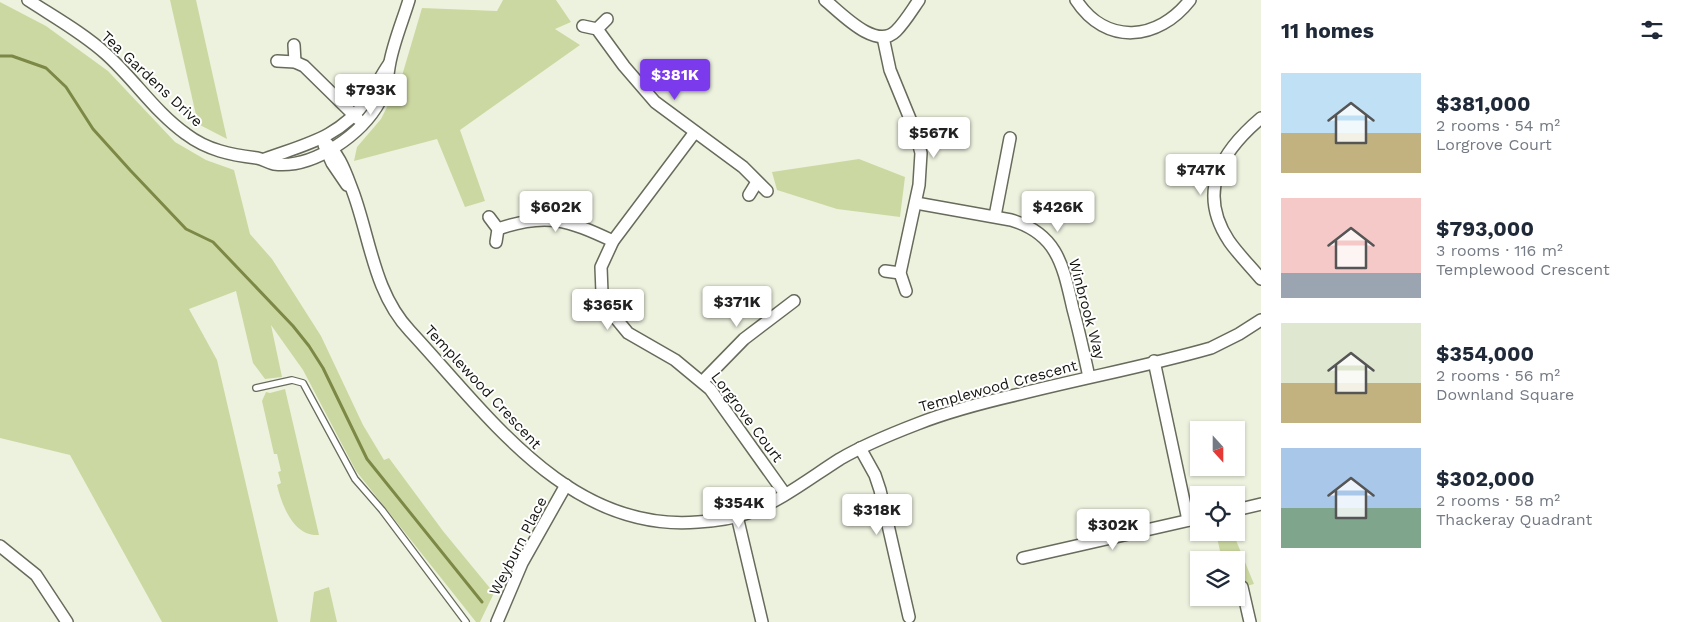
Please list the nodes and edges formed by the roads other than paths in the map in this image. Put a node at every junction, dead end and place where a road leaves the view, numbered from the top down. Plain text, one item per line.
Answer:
1 (28, 0) edge
2 (409, 0) edge
3 (825, 0) edge
4 (919, 0) edge
5 (1076, 0) edge
6 (1190, 0) edge
7 (607, 19) dead end
8 (584, 26) dead end
9 (597, 29) junction
10 (883, 37) junction
11 (294, 45) dead end
12 (277, 62) dead end
13 (295, 62) junction
14 (390, 62) junction
15 (354, 115) junction
16 (1261, 118) edge
17 (363, 124) junction
18 (695, 132) junction
19 (1010, 138) dead end
20 (322, 139) junction
21 (329, 150) junction
22 (265, 159) junction
23 (757, 182) junction
24 (766, 191) dead end
25 (749, 195) dead end
26 (916, 203) junction
27 (995, 216) junction
28 (489, 217) dead end
29 (498, 230) junction
30 (613, 241) junction
31 (496, 242) dead end
32 (885, 271) dead end
33 (900, 273) junction
34 (1261, 279) edge
35 (906, 291) dead end
36 (794, 301) dead end
37 (1261, 320) edge
38 (1154, 361) junction
39 (1089, 377) junction
40 (703, 381) junction
41 (256, 388) dead end
42 (860, 448) junction
43 (566, 485) junction
44 (785, 494) junction
45 (1190, 503) edge
46 (1261, 504) edge
47 (1245, 508) edge
48 (737, 516) junction
49 (1190, 520) edge
50 (0, 546) edge
51 (1023, 558) dead end
52 (1245, 600) edge
53 (909, 617) dead end
54 (66, 622) edge
55 (466, 622) edge
56 (497, 622) edge
57 (762, 622) edge
58 (1250, 622) edge

1 - 22 street, Tea Gardens Drive
2 - 14 street
3 - 10 street
4 - 10 street
5 - 6 street
7 - 9 street
8 - 9 street
9 - 18 street
10 - 26 street
11 - 13 street
12 - 13 street
13 - 15 street
14 - 15 street
14 - 17 street
15 - 17 street
15 - 20 street
16 - 34 street
17 - 21 street
18 - 23 street
18 - 30 street, Lorgrove Court
19 - 27 street
20 - 21 street, Templewood Crescent
20 - 22 street, Tea Gardens Drive
21 - 22 street, Tea Gardens Drive
21 - 43 street, Templewood Crescent
23 - 24 street
23 - 25 street
26 - 27 street, Winbrook Way
26 - 33 street
27 - 39 street, Winbrook Way
28 - 29 street
29 - 30 street
29 - 31 street
30 - 40 street, Lorgrove Court
32 - 33 street
33 - 35 street
36 - 40 street
37 - 38 street, Templewood Crescent
38 - 39 street, Templewood Crescent
38 - 45 street
39 - 42 street, Templewood Crescent
40 - 44 street, Lorgrove Court
41 - 55 lane
42 - 44 street, Templewood Crescent
42 - 53 street
43 - 48 street, Templewood Crescent
43 - 56 street, Weyburn Place
44 - 48 street, Templewood Crescent
46 - 47 street
48 - 57 street
49 - 51 street
50 - 54 street
52 - 58 street

